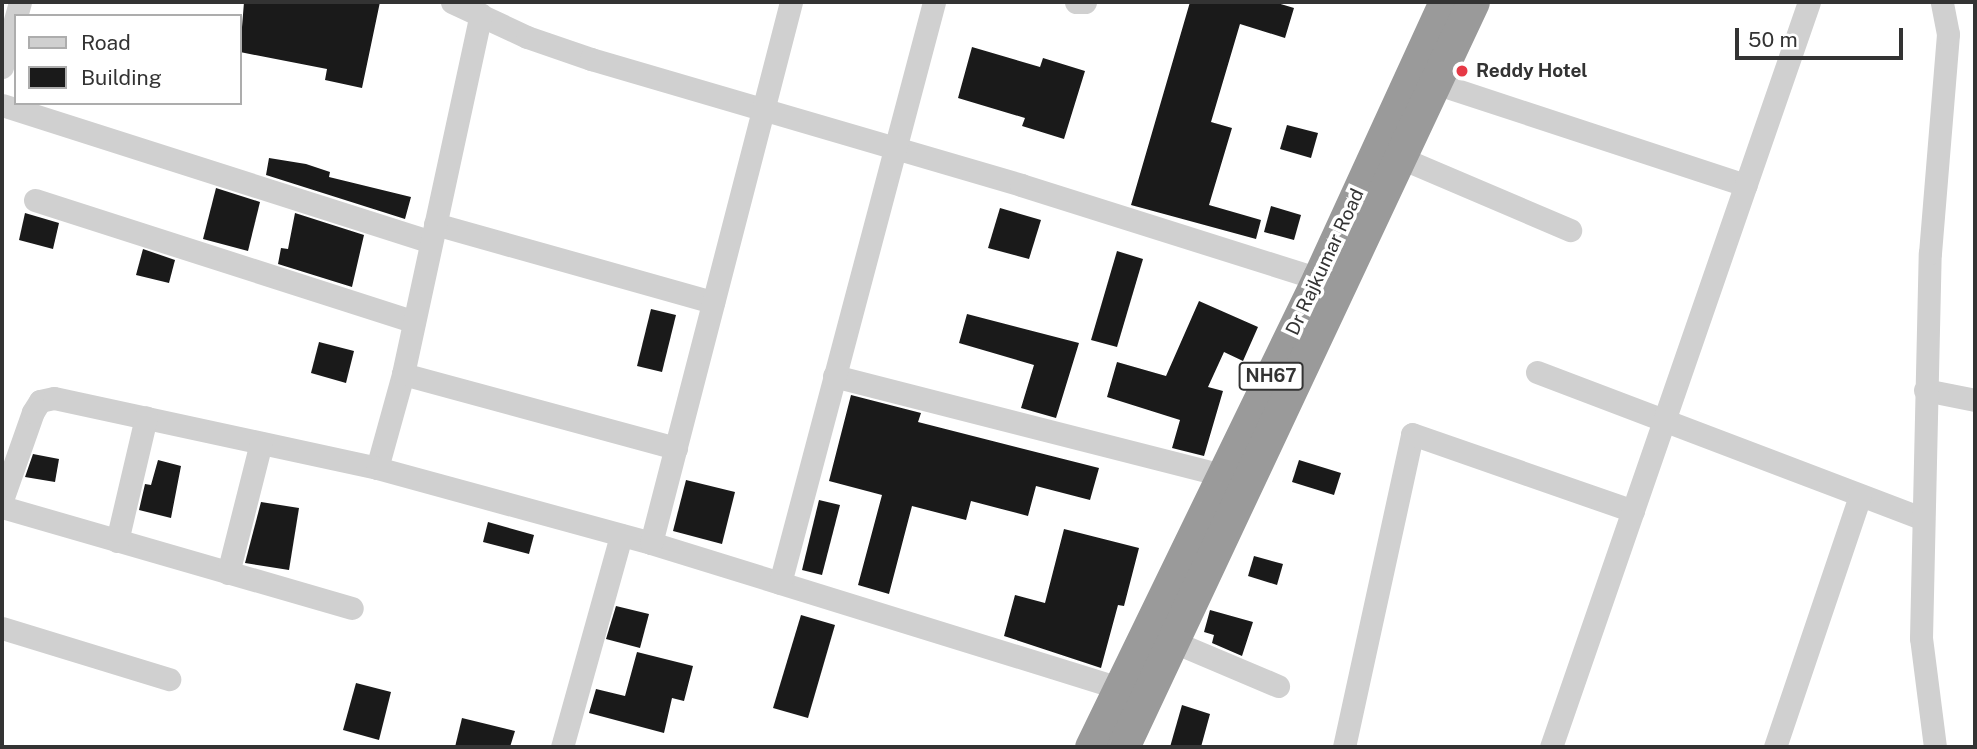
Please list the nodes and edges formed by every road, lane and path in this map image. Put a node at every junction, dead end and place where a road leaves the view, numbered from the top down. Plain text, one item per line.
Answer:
1 (452, 2) edge
2 (791, 2) edge
3 (934, 2) edge
4 (1076, 2) edge
5 (1085, 2) edge
6 (1445, 2) edge
7 (1473, 2) edge
8 (1810, 2) edge
9 (1941, 2) edge
10 (481, 14) junction
11 (14, 24) edge
12 (2, 67) edge
13 (1435, 83) junction
14 (2, 105) edge
15 (763, 109) junction
16 (894, 147) junction
17 (1401, 158) junction
18 (1746, 185) junction
19 (35, 200) dead end
20 (1570, 230) dead end
21 (433, 233) junction
22 (1329, 282) junction
23 (713, 302) junction
24 (414, 322) junction
25 (1537, 372) dead end
26 (403, 374) junction
27 (834, 376) junction
28 (1925, 390) junction
29 (1975, 400) edge
30 (146, 417) junction
31 (1663, 424) junction
32 (261, 443) junction
33 (676, 448) junction
34 (377, 468) junction
35 (1222, 475) junction
36 (1860, 496) junction
37 (2, 500) edge
38 (2, 508) edge
39 (1633, 512) junction
40 (1923, 519) junction
41 (621, 535) junction
42 (117, 541) junction
43 (651, 543) junction
44 (229, 573) junction
45 (780, 583) junction
46 (352, 608) dead end
47 (2, 628) edge
48 (1174, 642) junction
49 (169, 680) dead end
50 (1278, 686) dead end
51 (1119, 688) junction
52 (562, 747) edge
53 (1091, 747) edge
54 (1122, 747) edge
55 (1343, 747) edge
56 (1551, 747) edge
57 (1775, 747) edge
58 (1935, 747) edge

1 - 10 street
2 - 15 street
3 - 16 street
4 - 5 street
6 - 22 highway, Dr Rajkumar Road / NH67
7 - 13 highway, Dr Rajkumar Road / NH67
8 - 18 street
9 - 28 street
10 - 15 street
10 - 21 street
11 - 12 street
13 - 17 highway, Dr Rajkumar Road / NH67
13 - 18 street
14 - 21 street
15 - 16 street
15 - 23 street
16 - 22 street
16 - 27 street
17 - 20 street
17 - 22 highway, Dr Rajkumar Road / NH67
18 - 31 street
19 - 24 street
21 - 23 street
21 - 24 street
22 - 35 highway, Dr Rajkumar Road / NH67
22 - 48 highway, Dr Rajkumar Road / NH67
23 - 33 street
24 - 26 street
25 - 31 street
26 - 33 street
26 - 34 street
27 - 35 street
27 - 45 street
28 - 29 street
28 - 40 street
30 - 32 street
30 - 37 street
30 - 42 street
31 - 36 street
31 - 39 street
32 - 34 street
32 - 44 street
33 - 43 street
34 - 41 street
35 - 51 highway, Dr Rajkumar Road / NH67
36 - 40 street
36 - 57 street
38 - 42 street
39 - 55 street
39 - 56 street
40 - 58 street
41 - 43 street
41 - 52 street
42 - 44 street
43 - 45 street
44 - 46 street
45 - 51 street
47 - 49 street
48 - 50 street
48 - 54 highway, Dr Rajkumar Road / NH67
51 - 53 highway, Dr Rajkumar Road / NH67

